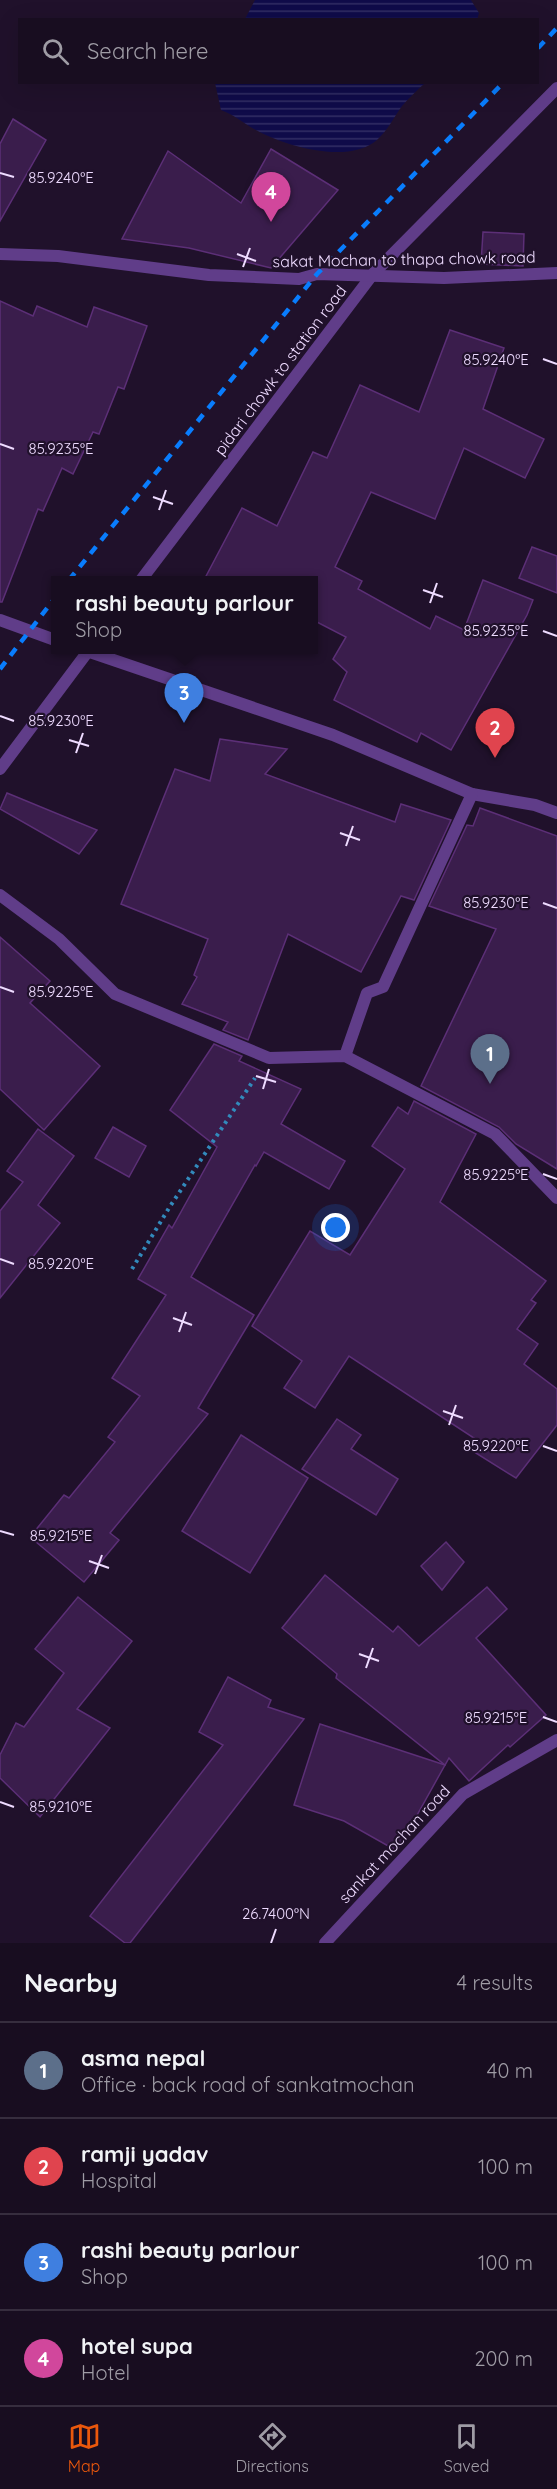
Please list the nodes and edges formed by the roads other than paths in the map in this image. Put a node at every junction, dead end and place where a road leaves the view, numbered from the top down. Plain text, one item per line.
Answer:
1 (557, 88) edge
2 (0, 254) edge
3 (557, 273) edge
4 (373, 274) junction
5 (144, 576) edge
6 (0, 620) edge
7 (51, 639) edge
8 (84, 654) edge
9 (99, 654) edge
10 (0, 769) edge
11 (472, 794) junction
12 (557, 813) edge
13 (0, 895) edge
14 (345, 1056) junction
15 (557, 1198) edge
16 (557, 1740) edge
17 (325, 1943) edge

1 - 4 street, pidari chowk to station road
2 - 4 street, sakat Mochan to thapa chowk road
3 - 4 street, sakat Mochan to thapa chowk road
4 - 5 street, pidari chowk to station road
6 - 7 street
8 - 10 street
9 - 11 street
11 - 12 street
11 - 14 street
13 - 14 street
14 - 15 street
16 - 17 street, sankat mochan road

